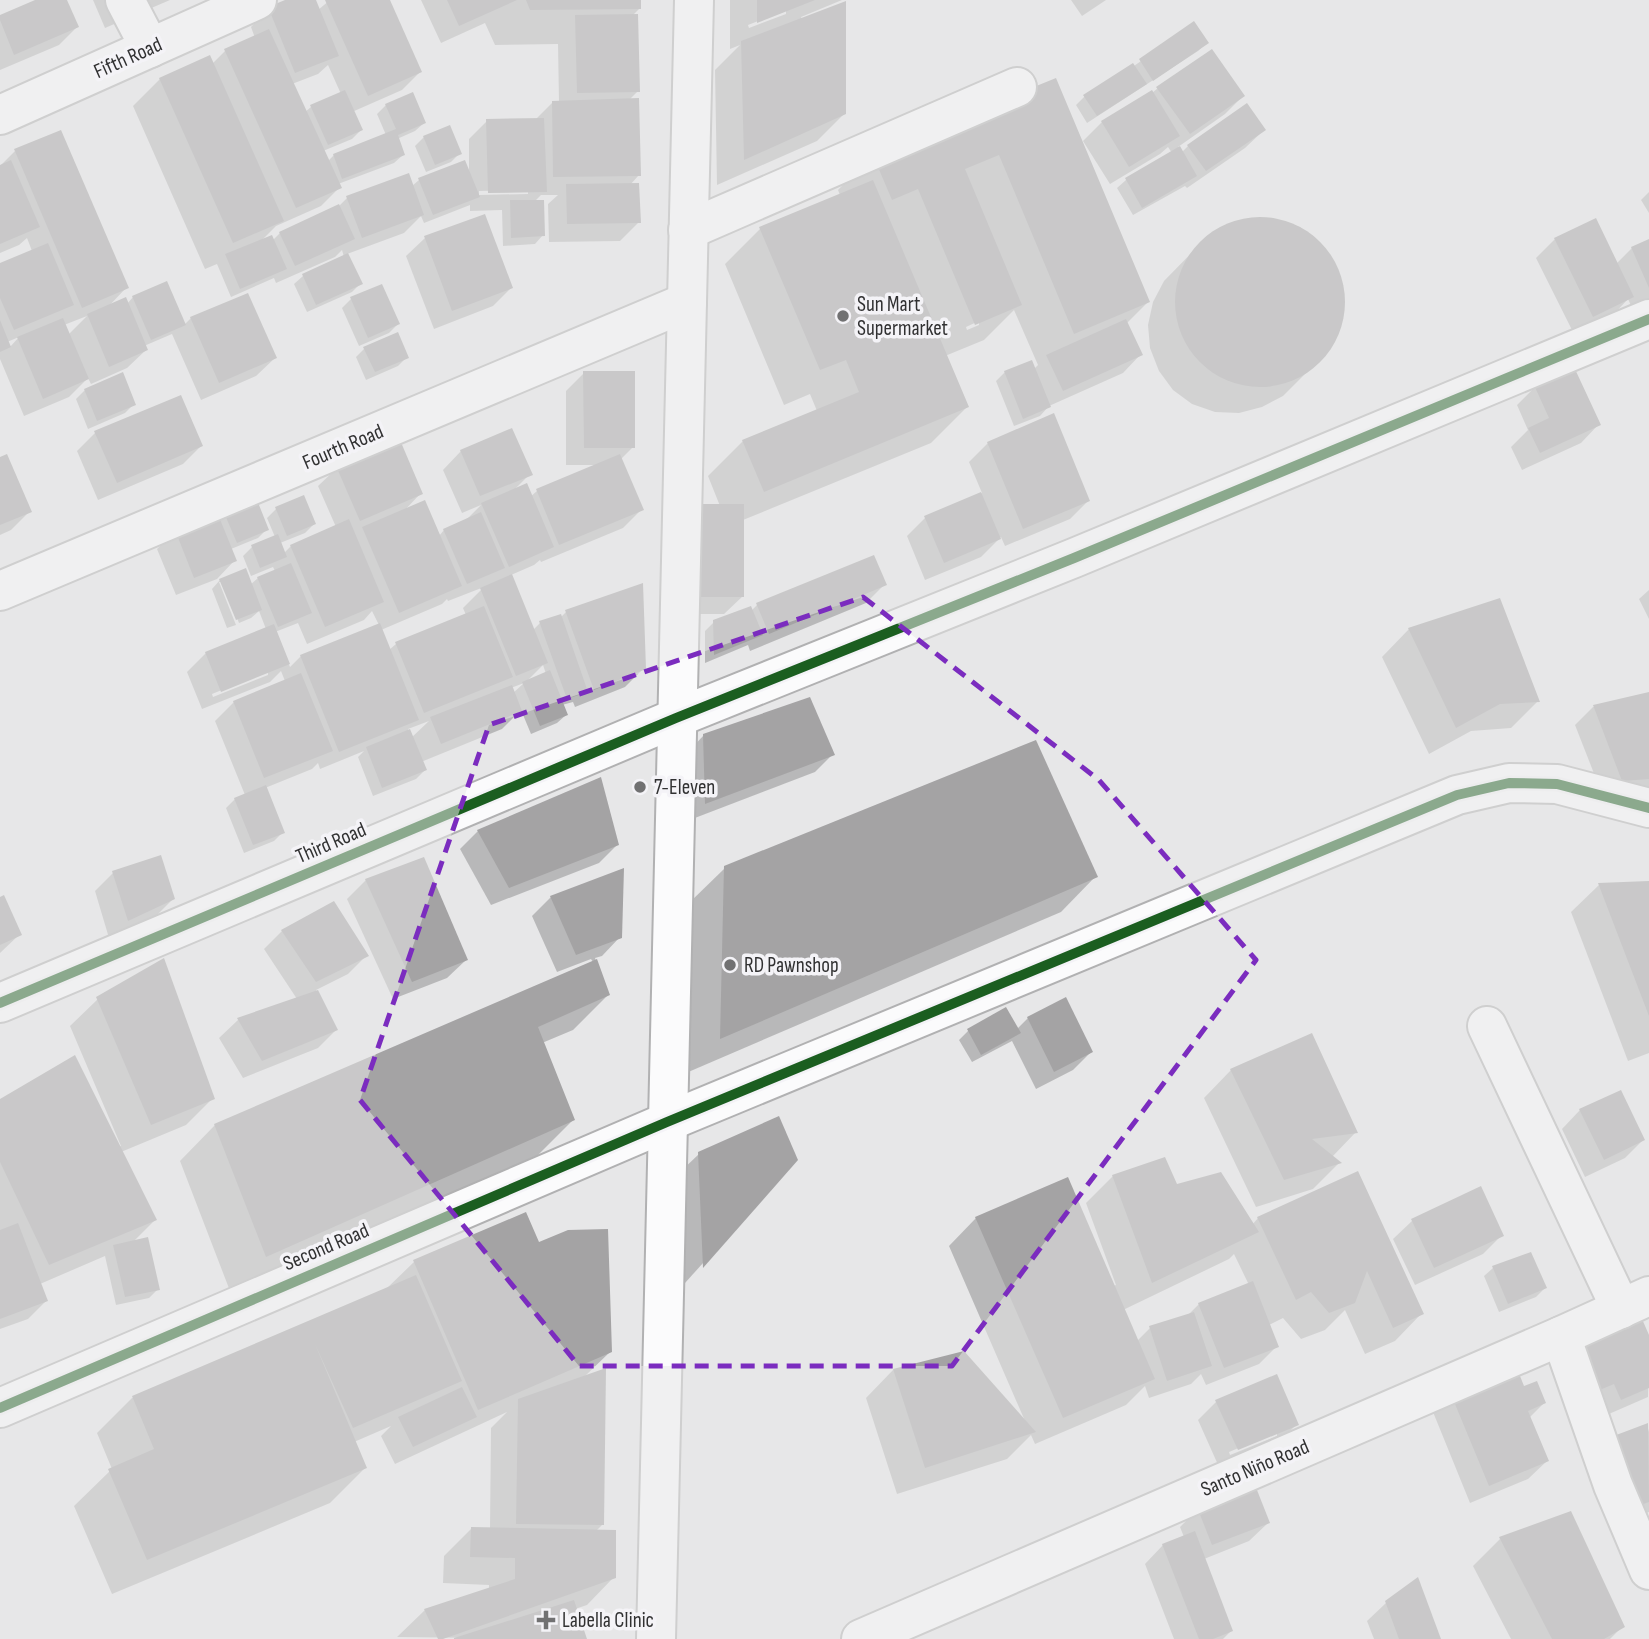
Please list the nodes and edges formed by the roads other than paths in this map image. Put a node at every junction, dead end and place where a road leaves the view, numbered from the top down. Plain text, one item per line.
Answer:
1 (125, 0) edge
2 (257, 0) edge
3 (694, 0) edge
4 (150, 48) junction
5 (1017, 87) dead end
6 (0, 115) edge
7 (688, 230) junction
8 (687, 302) junction
9 (1649, 319) edge
10 (0, 591) edge
11 (676, 718) junction
12 (1649, 808) edge
13 (0, 1003) edge
14 (1488, 1026) dead end
15 (667, 1122) junction
16 (1635, 1303) edge
17 (1561, 1336) junction
18 (0, 1408) edge
19 (1649, 1570) edge
20 (656, 1639) edge
21 (861, 1639) edge

1 - 4 street
2 - 4 street, Fifth Road
3 - 7 street
4 - 6 street, Fifth Road
5 - 7 street
7 - 8 street
8 - 10 street, Fourth Road
8 - 11 street
9 - 11 street, Third Road
11 - 13 street, Third Road
11 - 15 street
12 - 15 street, Second Road
14 - 16 street
15 - 18 street, Second Road
15 - 20 street
16 - 17 street, Santo Niño Road
17 - 19 street
17 - 21 street, Santo Niño Road

